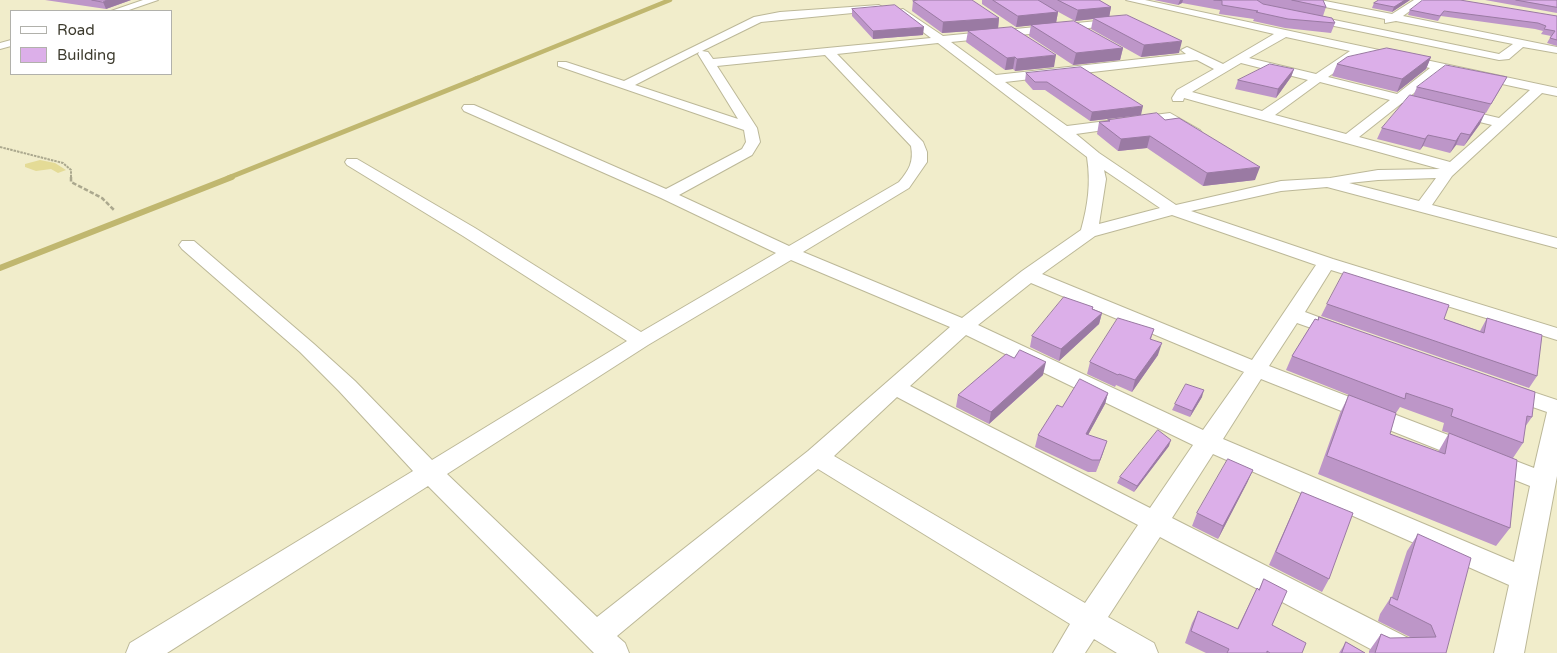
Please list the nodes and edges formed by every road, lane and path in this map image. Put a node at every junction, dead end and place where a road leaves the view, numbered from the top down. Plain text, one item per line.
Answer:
1 (153, 0) edge
2 (1130, 0) edge
3 (1305, 0) edge
4 (1420, 0) edge
5 (1186, 3) dead end
6 (910, 5) dead end
7 (886, 7) edge
8 (1172, 9) junction
9 (119, 10) edge
10 (1111, 13) edge
11 (1247, 15) edge
12 (1298, 16) edge
13 (1057, 18) edge
14 (1394, 18) junction
15 (1232, 22) junction
16 (1002, 25) dead end
17 (1072, 27) junction
18 (1372, 31) junction
19 (1015, 33) junction
20 (1284, 33) junction
21 (1089, 36) edge
22 (941, 40) junction
23 (1030, 43) edge
24 (1173, 43) edge
25 (1521, 44) junction
26 (699, 47) junction
27 (1355, 47) junction
28 (1557, 50) edge
29 (829, 52) junction
30 (1122, 54) edge
31 (1199, 56) junction
32 (1239, 59) junction
33 (1058, 62) edge
34 (710, 63) junction
35 (1139, 63) junction
36 (562, 64) dead end
37 (1440, 66) junction
38 (1222, 68) junction
39 (1077, 70) junction
40 (1320, 78) junction
41 (1098, 79) edge
42 (996, 80) junction
43 (625, 85) junction
44 (1540, 88) junction
45 (1181, 92) junction
46 (1557, 92) edge
47 (1398, 97) junction
48 (469, 108) dead end
49 (1144, 108) edge
50 (1264, 116) junction
51 (1164, 118) junction
52 (1501, 122) junction
53 (750, 128) junction
54 (1064, 131) junction
55 (1348, 139) junction
56 (1209, 142) edge
57 (0, 147) edge
58 (1094, 156) junction
59 (352, 162) dead end
60 (1450, 170) junction
61 (1265, 176) dead end
62 (1327, 182) junction
63 (1281, 186) junction
64 (667, 195) junction
65 (1422, 208) junction
66 (114, 210) dead end
67 (1173, 210) junction
68 (1089, 232) junction
69 (1557, 243) edge
70 (188, 245) dead end
71 (788, 252) junction
72 (1327, 263) junction
73 (1028, 275) junction
74 (1292, 314) junction
75 (964, 326) junction
76 (1557, 334) edge
77 (1356, 337) edge
78 (641, 341) junction
79 (1256, 369) junction
80 (1493, 385) edge
81 (895, 387) junction
82 (1557, 408) edge
83 (1557, 414) edge
84 (1208, 442) junction
85 (817, 457) junction
86 (430, 473) junction
87 (1544, 481) junction
88 (1155, 522) junction
89 (1524, 579) junction
90 (1089, 621) junction
91 (596, 636) junction
92 (142, 653) edge
93 (614, 653) edge
94 (1068, 653) edge
95 (1143, 653) edge
96 (1407, 653) edge
97 (1509, 653) edge

1 - 9 street
2 - 8 street
3 - 14 street
4 - 14 street
5 - 8 street
6 - 22 street
7 - 26 street
8 - 15 street
10 - 17 street
11 - 15 street
12 - 18 street
13 - 17 street
14 - 18 street
14 - 25 street
15 - 20 street
16 - 19 street
17 - 19 street
17 - 21 street
18 - 25 street
18 - 27 street
19 - 22 street
19 - 23 street
20 - 27 street
20 - 32 street
22 - 29 street
22 - 42 street
24 - 31 street
25 - 28 street
26 - 34 street
26 - 43 street
27 - 37 street
27 - 40 street
29 - 34 street
29 - 71 street
30 - 35 street
31 - 35 street
31 - 38 street
32 - 38 street
32 - 40 street
33 - 39 street
34 - 53 street
35 - 39 street
36 - 43 street
37 - 44 street
37 - 47 street
38 - 45 street
39 - 41 street
39 - 42 street
40 - 47 street
40 - 50 street
42 - 54 street
43 - 53 street
44 - 46 street
44 - 52 street
45 - 50 street
45 - 51 street
47 - 52 street
47 - 55 street
48 - 64 street
49 - 51 street
50 - 55 street
51 - 54 street
51 - 56 street
52 - 60 street
53 - 64 street
54 - 58 street
55 - 60 street
57 - 66 path
58 - 67 street
58 - 68 street
59 - 78 street
60 - 62 street
60 - 65 street
61 - 63 street
62 - 63 street
62 - 65 street
63 - 67 street
64 - 71 street
65 - 69 street
67 - 68 street
67 - 72 street
68 - 73 street
70 - 86 street
71 - 75 street
71 - 78 street
72 - 74 street
72 - 76 street
73 - 75 street
73 - 79 street
74 - 77 street
74 - 79 street
75 - 81 street
75 - 84 street
78 - 86 street
79 - 84 street
79 - 87 street
80 - 82 street
81 - 85 street
81 - 88 street
83 - 87 street
84 - 88 street
84 - 89 street
85 - 90 street
85 - 91 street
86 - 91 street
86 - 92 street
87 - 89 street
88 - 90 street
88 - 96 street
89 - 97 street
90 - 94 street
90 - 95 street
91 - 93 street

